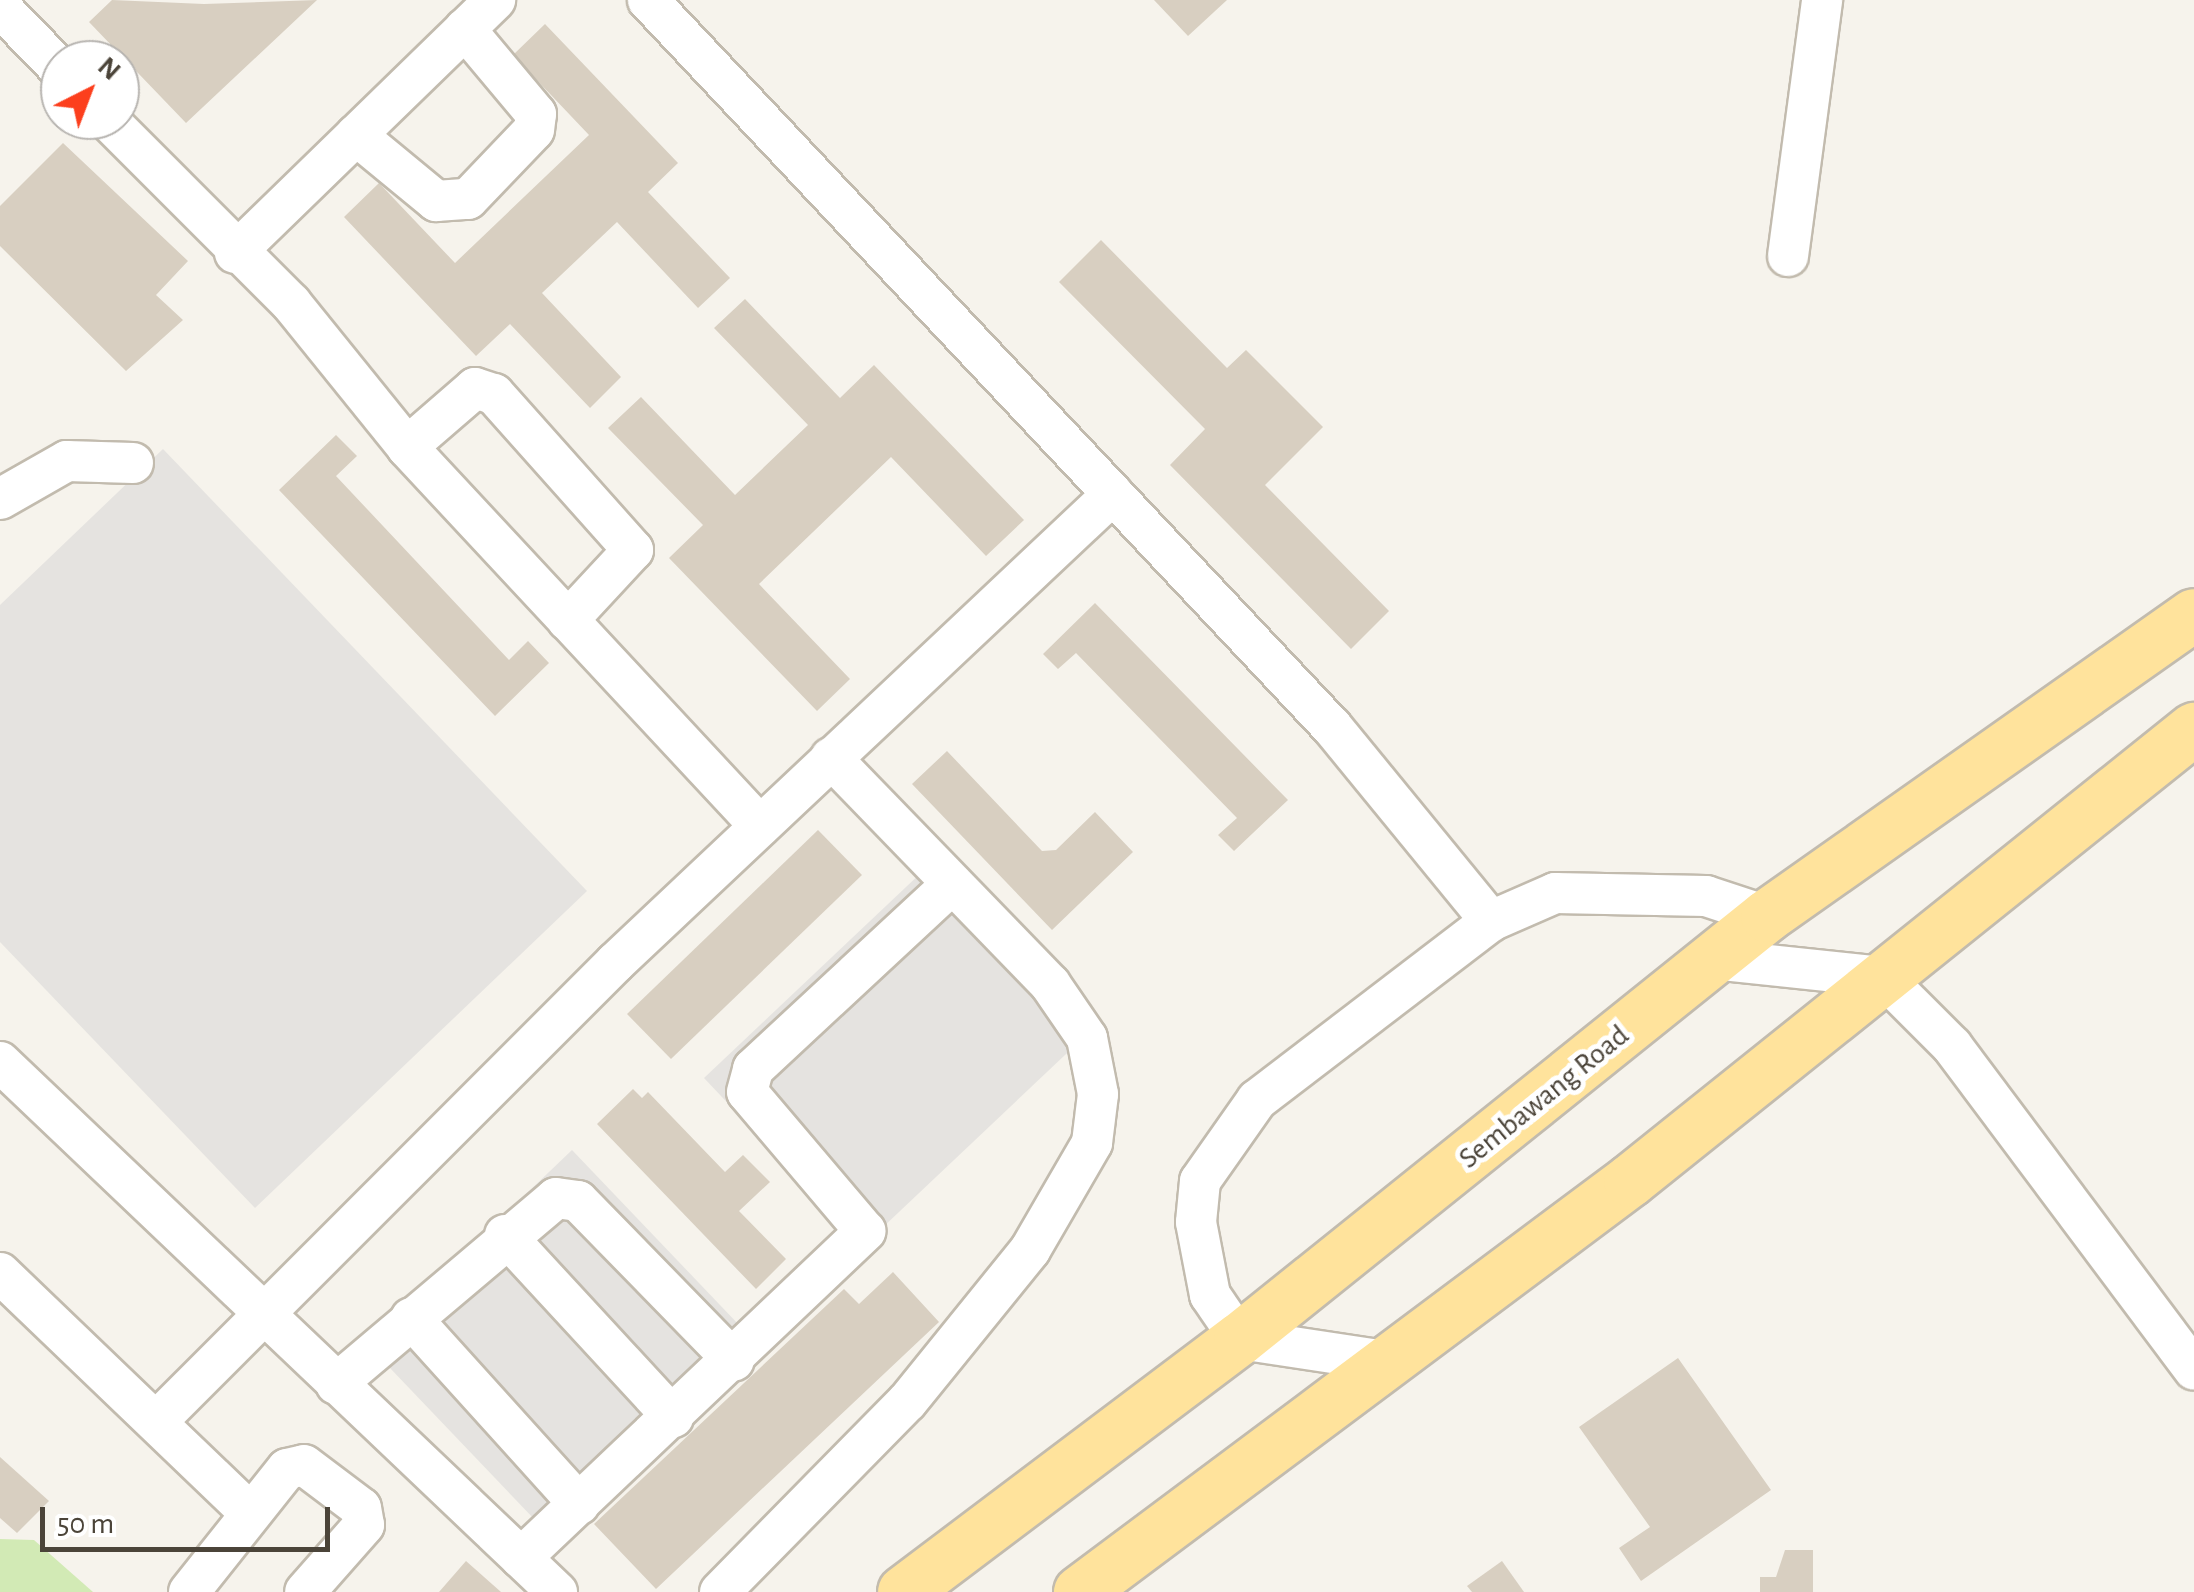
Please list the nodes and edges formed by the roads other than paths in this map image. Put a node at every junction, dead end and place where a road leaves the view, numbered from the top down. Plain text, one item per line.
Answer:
1 (494, 0) edge
2 (648, 0) edge
3 (1822, 0) edge
4 (0, 6) edge
5 (465, 29) junction
6 (40, 49) edge
7 (356, 135) junction
8 (127, 140) edge
9 (235, 253) junction
10 (1788, 256) dead end
11 (407, 447) junction
12 (133, 463) dead end
13 (1113, 494) junction
14 (0, 499) edge
15 (2194, 615) edge
16 (568, 620) junction
17 (2194, 729) edge
18 (831, 758) junction
19 (760, 826) junction
20 (952, 884) junction
21 (1767, 916) junction
22 (1491, 921) junction
23 (1712, 958) junction
24 (1883, 978) junction
25 (5, 1077) edge
26 (505, 1234) junction
27 (0, 1273) edge
28 (260, 1313) junction
29 (411, 1318) junction
30 (1240, 1339) junction
31 (734, 1361) junction
32 (1392, 1362) junction
33 (2194, 1369) edge
34 (336, 1384) junction
35 (673, 1417) junction
36 (157, 1421) junction
37 (580, 1504) junction
38 (250, 1513) junction
39 (521, 1558) junction
40 (189, 1592) edge
41 (306, 1592) edge
42 (557, 1592) edge
43 (720, 1592) edge
44 (904, 1592) edge
45 (1080, 1592) edge

1 - 5 street
2 - 13 street
3 - 10 street
4 - 6 street
5 - 7 street
5 - 7 street
7 - 9 street
8 - 9 street
9 - 11 street
11 - 16 street
11 - 16 street
12 - 14 street
13 - 18 street
13 - 22 street
15 - 21 main road, Sembawang Road
16 - 19 street
17 - 24 main road
18 - 19 street
18 - 20 street
19 - 28 street
20 - 31 street
20 - 43 street
21 - 22 street
21 - 23 main road, Sembawang Road
22 - 30 street
23 - 24 street
23 - 30 main road, Sembawang Road
24 - 32 main road
24 - 33 street
25 - 28 street
26 - 29 street
26 - 31 street
26 - 35 street
27 - 36 street
28 - 34 street
28 - 36 street
29 - 34 street
29 - 37 street
30 - 32 street
30 - 44 main road, Sembawang Road
31 - 35 street
32 - 45 main road
34 - 39 street
35 - 37 street
36 - 38 street
37 - 39 street
38 - 40 street
38 - 41 street
39 - 42 street

